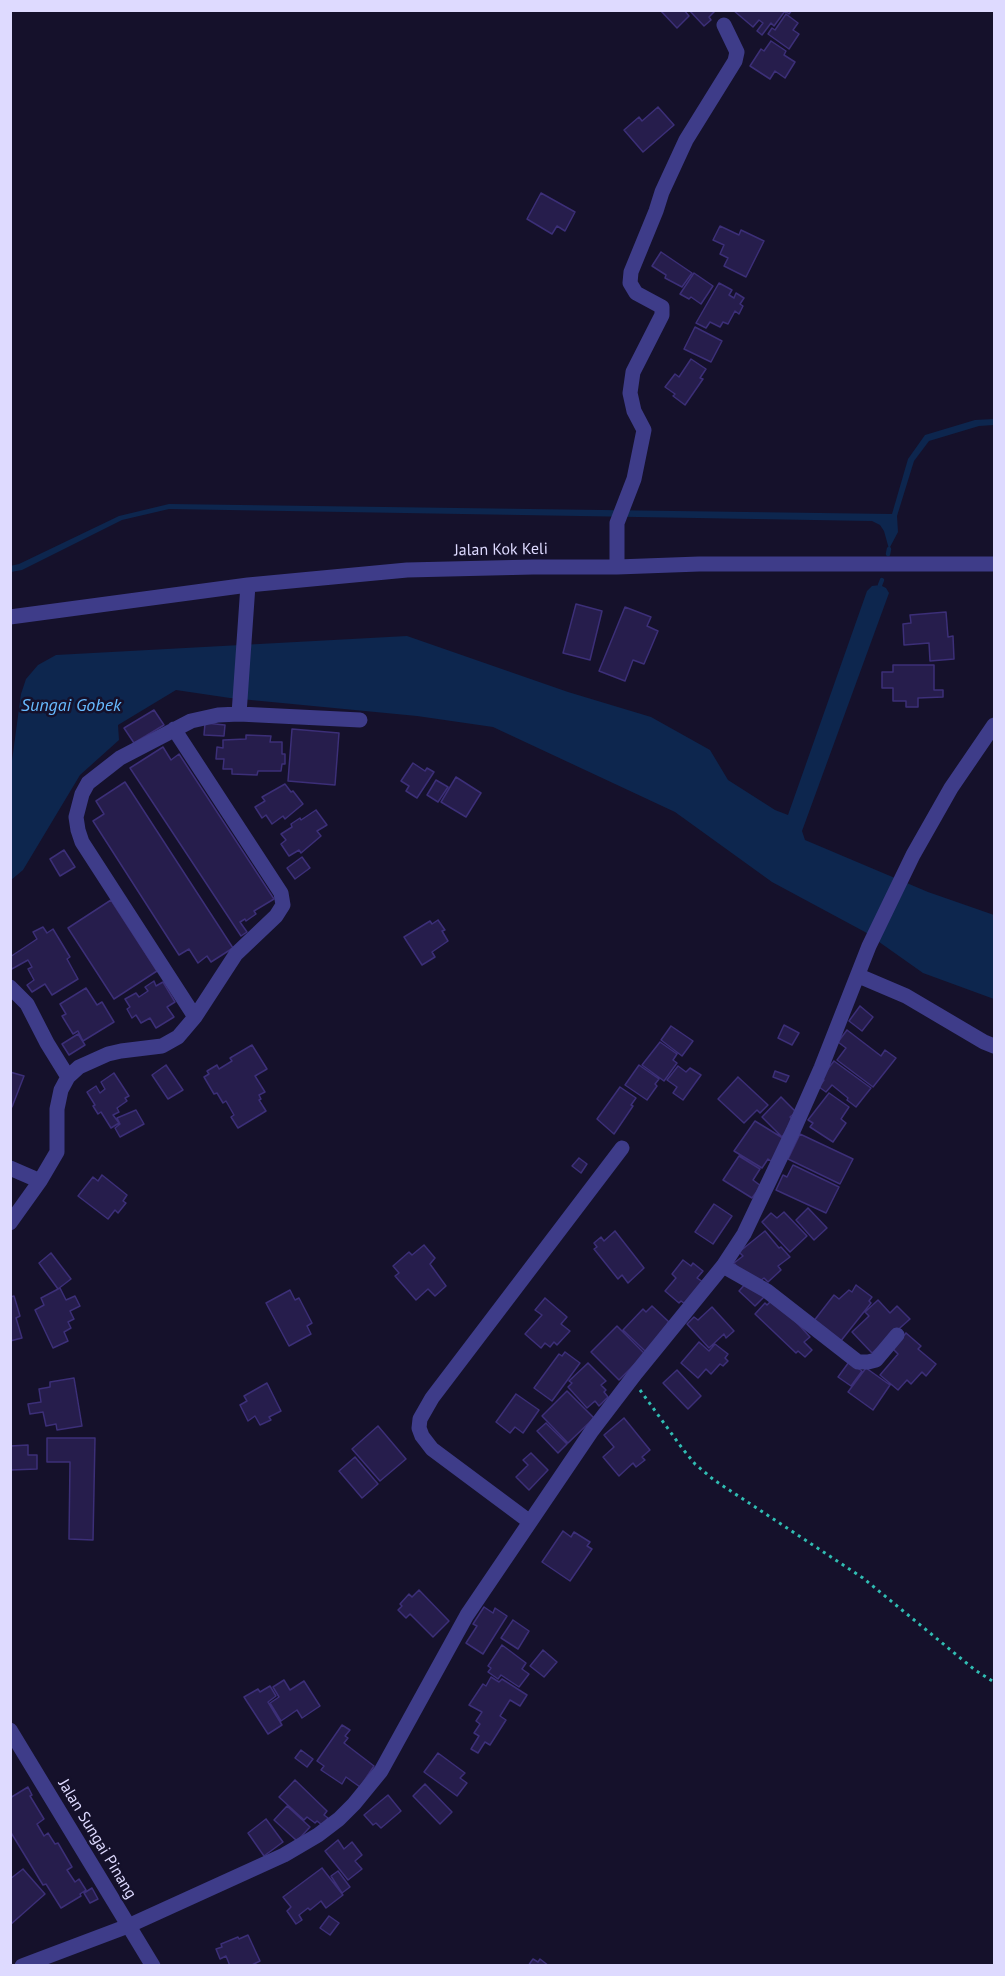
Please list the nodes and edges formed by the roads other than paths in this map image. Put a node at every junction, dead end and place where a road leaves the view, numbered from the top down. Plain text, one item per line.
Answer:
1 (724, 25) dead end
2 (994, 564) edge
3 (617, 567) junction
4 (248, 585) junction
5 (10, 617) edge
6 (239, 706) junction
7 (360, 720) dead end
8 (994, 725) edge
9 (174, 729) junction
10 (859, 976) junction
11 (10, 987) edge
12 (195, 1017) junction
13 (994, 1046) edge
14 (68, 1077) junction
15 (622, 1148) dead end
16 (10, 1168) edge
17 (40, 1181) junction
18 (10, 1223) edge
19 (723, 1266) junction
20 (897, 1335) dead end
21 (531, 1522) junction
22 (10, 1730) edge
23 (129, 1926) junction
24 (22, 1965) edge
25 (153, 1965) edge

1 - 3 street
2 - 3 street, Jalan Kok Keli
3 - 4 street, Jalan Kok Keli
4 - 5 street, Jalan Kok Keli
4 - 6 street
6 - 7 street
6 - 9 street
8 - 10 street
9 - 12 street
9 - 12 street
10 - 13 street
10 - 19 street
11 - 14 street
12 - 14 street
14 - 17 street
15 - 21 street
16 - 17 street
17 - 18 street
19 - 20 street
19 - 21 street
21 - 23 street
22 - 23 street, Jalan Sungai Pinang
23 - 24 street
23 - 25 street, Jalan Sungai Pinang

